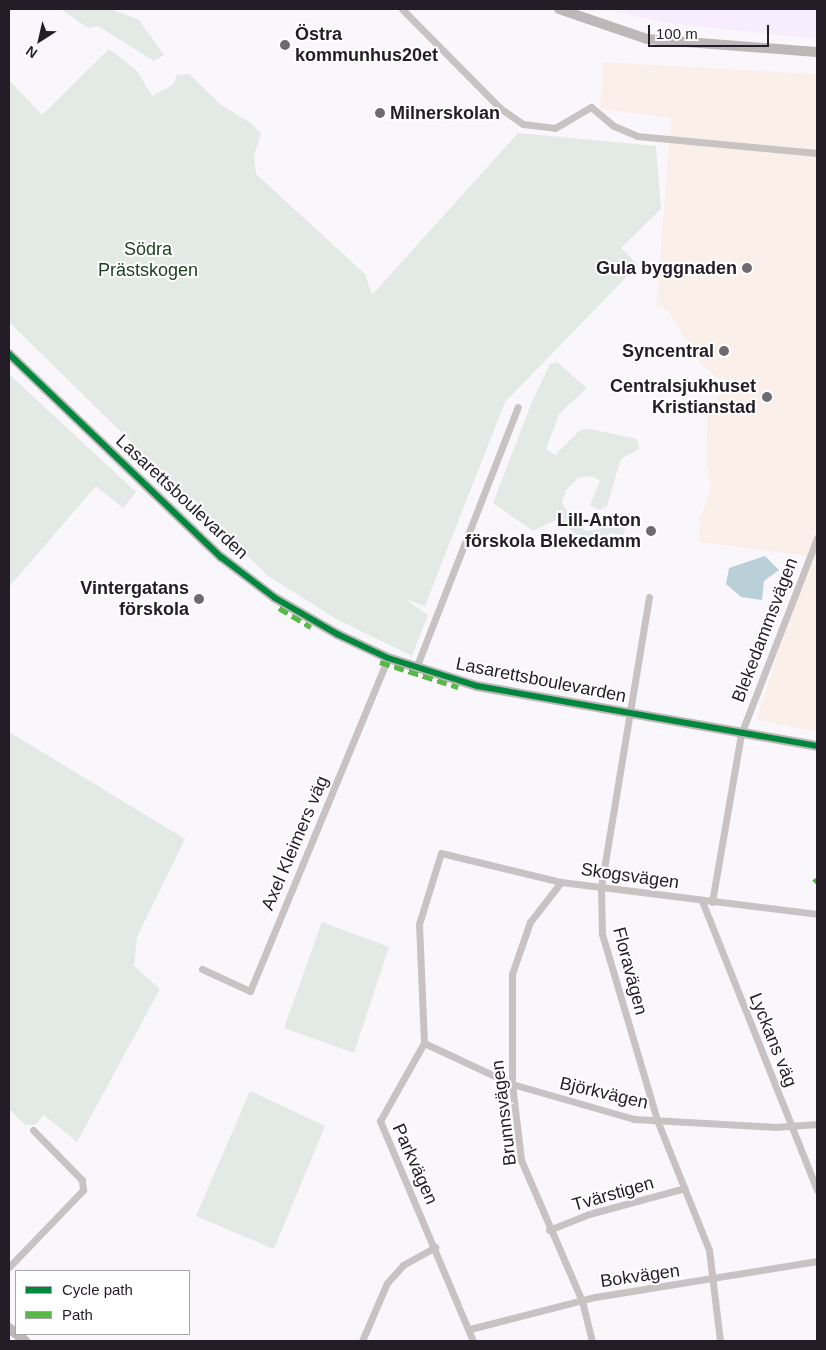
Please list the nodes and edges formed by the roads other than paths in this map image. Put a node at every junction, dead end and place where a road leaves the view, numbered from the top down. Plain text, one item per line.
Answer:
1 (402, 9) edge
2 (559, 9) edge
3 (817, 52) edge
4 (817, 153) edge
5 (9, 354) edge
6 (518, 407) dead end
7 (817, 538) edge
8 (649, 597) dead end
9 (388, 658) junction
10 (416, 668) junction
11 (630, 712) junction
12 (742, 734) junction
13 (817, 746) edge
14 (561, 882) junction
15 (601, 888) junction
16 (702, 901) junction
17 (712, 902) junction
18 (817, 914) edge
19 (202, 969) dead end
20 (424, 1043) junction
21 (512, 1084) junction
22 (656, 1120) junction
23 (817, 1124) edge
24 (791, 1126) junction
25 (34, 1130) dead end
26 (685, 1188) junction
27 (817, 1190) edge
28 (549, 1230) junction
29 (435, 1247) junction
30 (817, 1261) edge
31 (9, 1267) edge
32 (716, 1280) junction
33 (582, 1301) junction
34 (470, 1329) junction
35 (362, 1341) edge
36 (473, 1341) edge
37 (592, 1341) edge
38 (720, 1341) edge

1 - 4 street
2 - 3 street
5 - 9 street, Lasarettsboulevarden
6 - 10 street
7 - 12 street, Blekedammsvägen
8 - 11 street, Floravägen
9 - 10 street, Lasarettsboulevarden
9 - 19 street, Axel Kleimers väg
10 - 11 street, Lasarettsboulevarden
11 - 12 street, Lasarettsboulevarden
11 - 15 street, Floravägen
12 - 13 street, Lasarettsboulevarden
12 - 17 street
14 - 15 street, Skogsvägen
14 - 20 street, Skogsvägen
14 - 21 street, Brunnsvägen
15 - 16 street, Skogsvägen
15 - 22 street, Floravägen
16 - 17 street, Skogsvägen
16 - 24 street, Lyckans väg
17 - 18 street, Skogsvägen
20 - 21 street, Björkvägen
20 - 29 street, Parkvägen
21 - 22 street, Björkvägen
21 - 28 street, Brunnsvägen
22 - 24 street, Björkvägen
22 - 26 street, Floravägen
23 - 24 street, Björkvägen
24 - 27 street, Lyckans väg
25 - 31 street
26 - 28 street, Tvärstigen
26 - 32 street, Floravägen
28 - 33 street, Brunnsvägen
29 - 34 street, Parkvägen
29 - 35 street
30 - 32 street, Bokvägen
32 - 33 street, Bokvägen
32 - 38 street, Floravägen
33 - 34 street, Bokvägen
33 - 37 street, Brunnsvägen
34 - 36 street, Parkvägen

